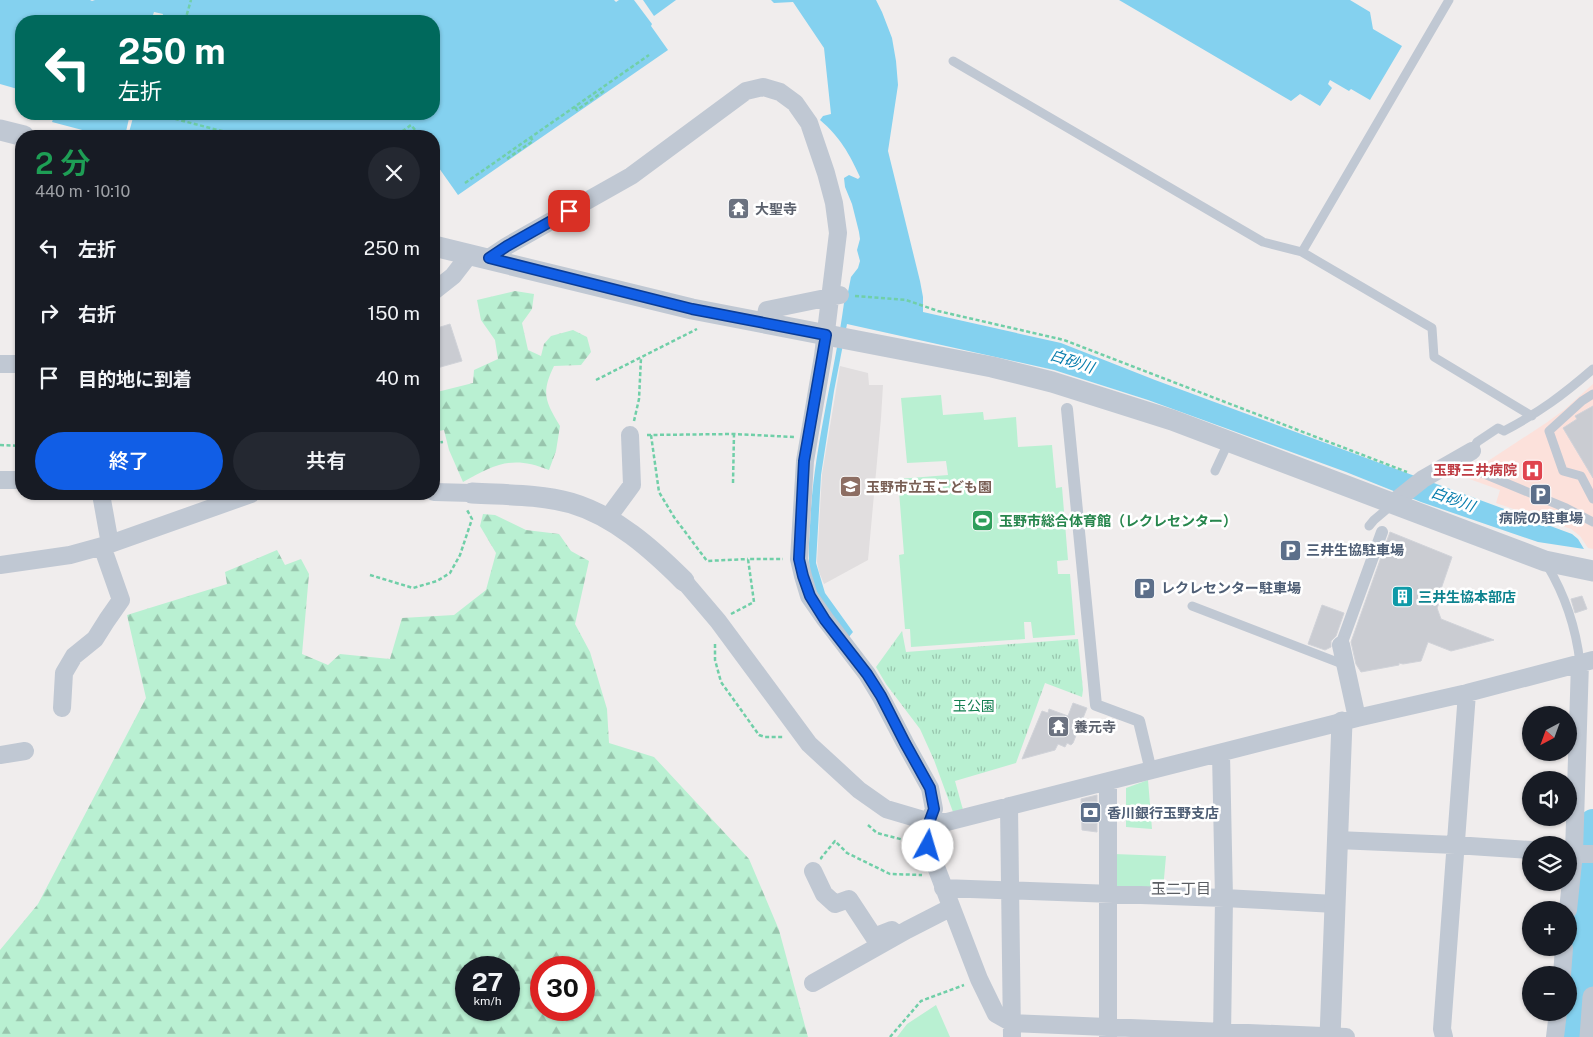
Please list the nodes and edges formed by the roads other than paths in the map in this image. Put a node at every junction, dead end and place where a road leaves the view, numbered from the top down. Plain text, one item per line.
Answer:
1 (1449, 0) edge
2 (954, 61) dead end
3 (0, 130) edge
4 (15, 134) edge
5 (440, 247) edge
6 (1302, 252) junction
7 (479, 256) junction
8 (440, 286) edge
9 (835, 296) junction
10 (764, 324) junction
11 (836, 337) junction
12 (0, 364) edge
13 (15, 364) edge
14 (1593, 368) edge
15 (1593, 394) edge
16 (1067, 409) dead end
17 (1532, 416) junction
18 (630, 435) road end
19 (1229, 441) junction
20 (1466, 454) junction
21 (1214, 471) dead end
22 (0, 480) edge
23 (15, 480) edge
24 (440, 494) edge
25 (1398, 499) junction
26 (102, 500) edge
27 (234, 500) edge
28 (1593, 500) edge
29 (469, 501) joint
30 (607, 519) junction
31 (1593, 522) edge
32 (1369, 526) dead end
33 (1382, 532) dead end
34 (106, 545) junction
35 (1545, 561) junction
36 (0, 565) edge
37 (1593, 570) edge
38 (684, 581) joint
39 (1192, 606) dead end
40 (1341, 645) joint
41 (1586, 662) edge
42 (1345, 665) junction
43 (1467, 693) junction
44 (62, 708) dead end
45 (1350, 720) junction
46 (25, 751) dead end
47 (1221, 754) junction
48 (0, 755) edge
49 (1152, 771) junction
50 (1108, 782) junction
51 (1009, 806) junction
52 (930, 822) junction
53 (1337, 840) junction
54 (1455, 845) junction
55 (1522, 849) edge
56 (1579, 853) edge
57 (820, 867) road end
58 (941, 882) junction
59 (1010, 891) junction
60 (1107, 894) junction
61 (1224, 898) junction
62 (1570, 901) edge
63 (1334, 904) junction
64 (950, 908) junction
65 (899, 934) junction
66 (813, 983) dead end
67 (1593, 997) edge
68 (1557, 1021) edge
69 (1012, 1030) edge
70 (1108, 1032) edge
71 (1222, 1034) edge
72 (1591, 1035) edge
73 (1330, 1037) edge
74 (1346, 1037) edge
75 (1444, 1037) edge
76 (1555, 1037) edge

1 - 6 lane
2 - 6 lane
3 - 4 street
5 - 7 street
6 - 17 lane
7 - 8 street
7 - 9 street
7 - 10 street
9 - 10 street
9 - 11 street
10 - 11 street
11 - 19 street
11 - 52 street
12 - 13 street
14 - 17 lane
15 - 28 lane
16 - 49 street
17 - 20 lane
18 - 30 street
19 - 21 lane
19 - 25 street
20 - 25 street
20 - 31 lane
22 - 23 street
24 - 29 street
25 - 32 lane
25 - 35 street
26 - 34 street
27 - 34 street
29 - 30 street
30 - 38 street
33 - 40 street
34 - 36 street
34 - 44 street
35 - 37 street
35 - 41 lane
38 - 52 street
39 - 42 lane
40 - 42 street
41 - 43 street
41 - 56 street
42 - 45 street
43 - 45 street
43 - 54 street
45 - 47 street
45 - 53 street
46 - 48 street
47 - 49 street
47 - 61 street
49 - 50 street
50 - 51 street
50 - 60 street
51 - 52 street
51 - 59 street
52 - 58 street
53 - 54 street
53 - 63 street
54 - 55 street
54 - 75 street
56 - 62 street
57 - 65 street
58 - 59 street
58 - 64 street
59 - 60 street
59 - 69 street
60 - 61 street
60 - 70 street
61 - 63 street
61 - 71 street
63 - 73 street
64 - 65 street
64 - 69 street
65 - 66 street
67 - 72 street
68 - 76 street
69 - 70 street
70 - 71 street
71 - 73 street
73 - 74 street

